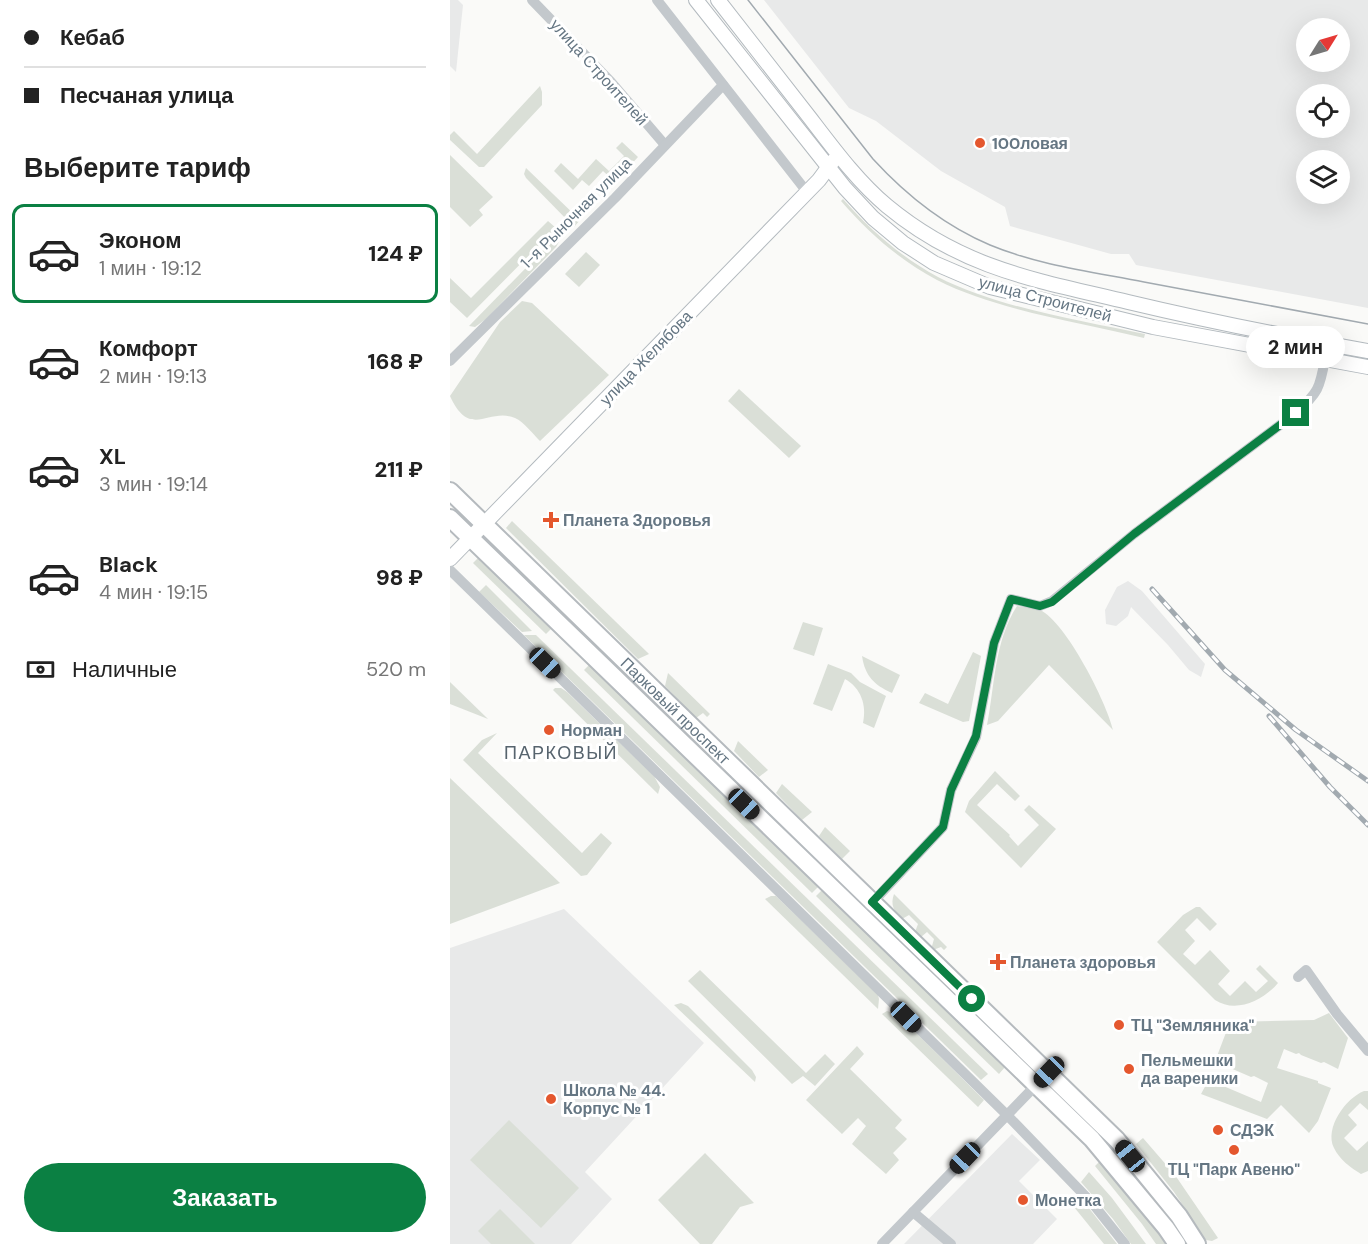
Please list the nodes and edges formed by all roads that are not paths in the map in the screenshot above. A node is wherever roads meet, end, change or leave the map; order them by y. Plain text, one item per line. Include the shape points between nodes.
1 (532, 0) edge
2 (657, 0) edge
3 (696, 0) edge
4 (717, 0) edge
5 (723, 85) junction
6 (665, 145) junction
7 (839, 153) junction
8 (829, 169) junction
9 (807, 192) junction
10 (1368, 351) edge
11 (1325, 359) junction
12 (450, 362) edge
13 (1368, 367) edge
14 (450, 491) edge
15 (450, 518) edge
16 (484, 524) junction
17 (470, 538) junction
18 (450, 559) edge
19 (450, 570) edge
20 (872, 902) junction
21 (860, 916) junction
22 (1298, 977) dead end
23 (1368, 1051) edge
24 (1049, 1072) junction
25 (1036, 1085) junction
26 (1007, 1115) junction
27 (913, 1212) junction
28 (882, 1244) edge
29 (951, 1244) edge
30 (1125, 1244) edge
31 (1177, 1244) edge
32 (1197, 1244) edge

1 - 6 street, улица Строителей
2 - 5 street
3 - 8 main road, улица Строителей
4 - 7 main road, улица Строителей
5 - 6 street, 1-я Рыночная улица
5 - 9 street
6 - 12 street, 1-я Рыночная улица
7 - 8 main road, улица Желябова
7 - 10 main road, улица Строителей via 885,204 914,227 944,246 989,266 1157,309
8 - 9 main road, улица Желябова
8 - 11 main road, улица Строителей via 873,218 903,243 934,263 990,287 1153,327
9 - 16 main road, улица Желябова
11 - 13 main road, улица Строителей
11 - 20 street via 1319,388 1300,409 1134,534 1052,602 1040,606 1011,599 994,643 976,736 951,790 943,827
14 - 16 main road, Парковый проспект
15 - 17 main road, Парковый проспект
16 - 17 main road, улица Желябова
16 - 20 main road, Парковый проспект
17 - 18 main road, улица Желябова
17 - 21 main road, Парковый проспект
19 - 26 street
20 - 21 street
20 - 24 main road, Парковый проспект
21 - 25 main road, Парковый проспект
22 - 23 street via 1306,970
24 - 25 street
24 - 32 main road, Парковый проспект via 1117,1140
25 - 26 street
25 - 31 main road, Парковый проспект via 1105,1153
26 - 27 street
26 - 30 street via 1093,1204
27 - 28 street
27 - 29 street

